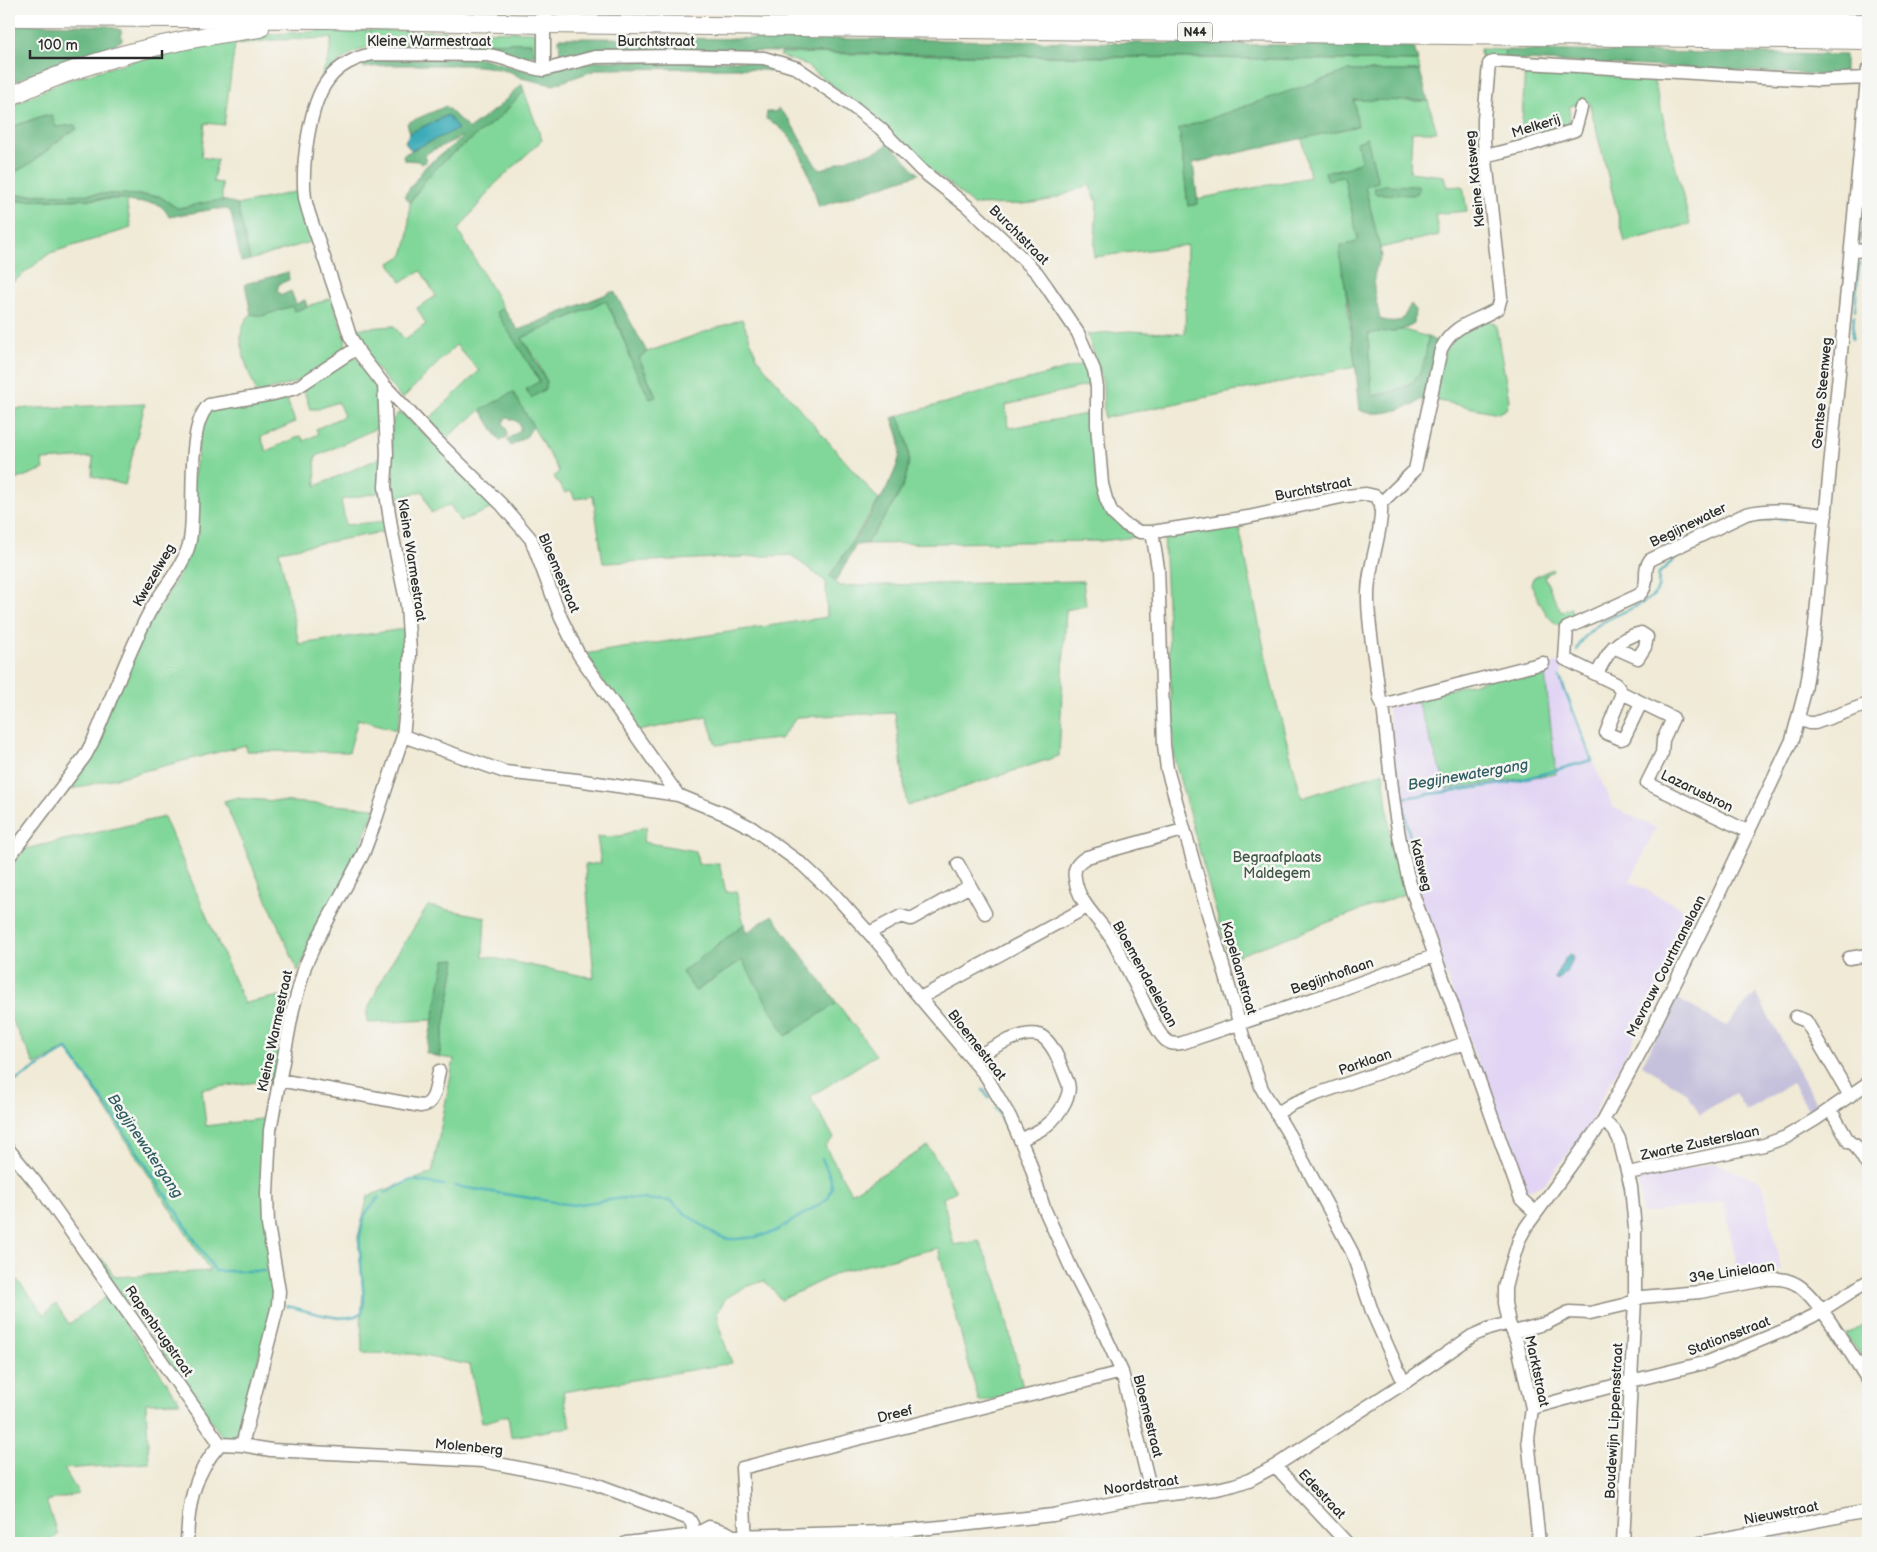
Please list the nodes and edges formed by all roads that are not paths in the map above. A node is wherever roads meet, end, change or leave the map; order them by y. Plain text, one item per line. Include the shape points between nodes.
1 (788, 9) edge
2 (544, 16) edge
3 (9, 17) edge
4 (353, 21) junction
5 (1868, 23) edge
6 (1846, 31) junction
7 (1868, 40) edge
8 (544, 70) junction
9 (1868, 74) edge
10 (9, 97) edge
11 (1581, 108) dead end
12 (1485, 156) junction
13 (1851, 250) junction
14 (1868, 251) edge
15 (357, 348) junction
16 (384, 385) junction
17 (1382, 502) junction
18 (1826, 515) junction
19 (1152, 532) junction
20 (1612, 647) dead end
21 (1565, 658) joint
22 (1543, 663) dead end
23 (1597, 674) junction
24 (1622, 694) junction
25 (1641, 703) junction
26 (1868, 704) edge
27 (1383, 705) junction
28 (1798, 719) junction
29 (403, 736) junction
30 (678, 794) junction
31 (1184, 830) junction
32 (1749, 832) junction
33 (9, 857) edge
34 (958, 864) dead end
35 (970, 886) junction
36 (1087, 907) junction
37 (985, 913) dead end
38 (869, 934) junction
39 (1868, 955) edge
40 (1434, 956) junction
41 (1849, 958) dead end
42 (920, 998) junction
43 (1796, 1017) dead end
44 (1240, 1023) junction
45 (1465, 1043) junction
46 (973, 1060) junction
47 (439, 1071) dead end
48 (279, 1080) junction
49 (1868, 1083) edge
50 (1850, 1096) junction
51 (1830, 1109) junction
52 (1276, 1114) junction
53 (1604, 1121) junction
54 (1020, 1140) junction
55 (10, 1151) edge
56 (1868, 1166) edge
57 (1628, 1173) junction
58 (1536, 1213) junction
59 (1868, 1281) edge
60 (1635, 1300) junction
61 (1822, 1310) junction
62 (1511, 1327) junction
63 (1122, 1372) junction
64 (1868, 1380) edge
65 (1630, 1382) junction
66 (1404, 1383) junction
67 (1532, 1408) junction
68 (220, 1444) junction
69 (242, 1444) junction
70 (1275, 1466) junction
71 (1152, 1496) junction
72 (1868, 1511) edge
73 (694, 1535) junction
74 (740, 1540) edge
75 (188, 1543) edge
76 (626, 1543) edge
77 (1347, 1543) edge
78 (1539, 1543) edge
79 (1623, 1543) edge
80 (1700, 1543) edge

1 - 6 highway, N44
2 - 4 highway, N44
2 - 6 highway, N44
2 - 8 street
3 - 4 highway, N44
4 - 10 highway via 268,27 142,49 85,66
5 - 6 highway, N44
6 - 7 highway, N44
8 - 15 street, Kleine Warmestraat via 502,56 373,54 349,62 328,80 313,114 304,176 306,199 350,336
8 - 19 street, Burchtstraat via 595,57 764,58 797,68 856,109 1010,246 1047,287 1078,333 1094,370 1102,484 1106,499 1112,512 1124,524 1140,532
9 - 12 street, Kleine Katsweg via 1820,80 1493,61 1487,70
9 - 13 street, Gentse Steenweg
11 - 12 street, Melkerij via 1575,130
12 - 17 street, Kleine Katsweg via 1501,297 1498,308 1461,326 1445,341 1415,470
13 - 14 street
13 - 18 street, Gentse Steenweg
15 - 16 street, Kleine Warmestraat
15 - 33 street, Kwezelweg via 296,388 208,405 204,410 194,450 190,542 141,629 94,739 71,776
16 - 29 street, Kleine Warmestraat via 386,487 407,605 409,681
16 - 30 street, Bloemestraat via 502,504 530,538 561,618 580,655
17 - 19 street, Burchtstraat via 1366,494 1346,496 1248,518
17 - 27 street, Katsweg via 1368,597
18 - 21 street, Begijnewater via 1774,510 1746,514 1650,560 1646,568 1645,590 1640,595 1567,628
18 - 28 street, Gentse Steenweg via 1814,635
19 - 31 street, Kapelaanstraat via 1158,568 1165,753
20 - 23 street
21 - 23 street, Lazarusbron
22 - 27 street
23 - 24 street, Lazarusbron via 1616,684
24 - 25 street, Lazarusbron
24 - 25 street via 1606,732 1624,738
25 - 32 street, Lazarusbron via 1673,718 1663,740 1662,753 1647,783
26 - 28 street via 1815,723
27 - 40 street, Katsweg via 1403,863
28 - 32 street, Mevrouw Courtmanslaan
29 - 30 street, Bloemestraat via 506,772
29 - 48 street, Kleine Warmestraat via 363,854 305,966
30 - 38 street, Bloemestraat via 752,828 784,851 833,893
31 - 36 street, Bloemendaelelaan via 1080,860 1074,873 1075,881
31 - 44 street, Kapelaanstraat
32 - 53 street, Mevrouw Courtmanslaan
34 - 35 street
35 - 37 street
35 - 38 street via 911,919 901,916
36 - 42 street
36 - 44 street, Bloemendaelelaan via 1112,938 1156,1027 1168,1043 1182,1043
38 - 42 street, Bloemestraat
39 - 41 street
40 - 44 street, Begijnhoflaan
40 - 45 street, Katsweg
42 - 46 street, Bloemestraat
43 - 50 street via 1806,1021
44 - 52 street, Kapelaanstraat via 1262,1089
45 - 52 street, Parklaan via 1314,1095
45 - 58 street, Katsweg via 1521,1199
46 - 54 street, Bloemestraat via 991,1084
46 - 54 street via 1022,1035 1036,1034 1048,1042 1070,1088 1054,1120
47 - 48 street via 433,1097 426,1106
48 - 69 street, Kleine Warmestraat via 270,1130 267,1194 278,1305
49 - 50 street, Zwarte Zusterslaan
50 - 51 street, Zwarte Zusterslaan
51 - 56 street via 1848,1142 1855,1145
51 - 57 street, Zwarte Zusterslaan via 1786,1137 1764,1145
52 - 66 street, Kapelaanstraat via 1352,1252 1373,1314
53 - 57 street, Boudewijn Lippensstraat via 1617,1135
53 - 58 street, Mevrouw Courtmanslaan
54 - 63 street, Bloemestraat via 1044,1208
55 - 68 street, Rapenbrugstraat via 41,1189
57 - 60 street, Boudewijn Lippensstraat via 1635,1229
58 - 62 street, Marktstraat via 1519,1240 1505,1288
59 - 61 street, Stationsstraat
60 - 61 street, 39e Linielaan via 1780,1279 1797,1284
60 - 62 street, 39e Linielaan via 1590,1312 1569,1312 1547,1323
60 - 65 street, Boudewijn Lippensstraat
61 - 64 street, 39e Linielaan
61 - 65 street, Stationsstraat via 1785,1330 1708,1362
62 - 66 street, Noordstraat via 1488,1329 1472,1336
62 - 67 street, Marktstraat
63 - 71 street, Bloemestraat
63 - 74 street, Dreef via 742,1468
65 - 67 street, Stationsstraat
65 - 79 street, Boudewijn Lippensstraat
66 - 70 street, Noordstraat
67 - 78 street, Marktstraat via 1528,1439
68 - 69 street, Molenberg
68 - 75 street via 210,1456 192,1494
69 - 73 street, Molenberg via 271,1450 483,1461 590,1482 689,1519
70 - 71 street, Noordstraat via 1249,1480 1226,1487
70 - 77 street, Edestraat
71 - 74 street, Noordstraat via 1053,1515 952,1526
72 - 80 street, Nieuwstraat
73 - 74 street, Noordstraat via 709,1527
73 - 76 street, Noordstraat

